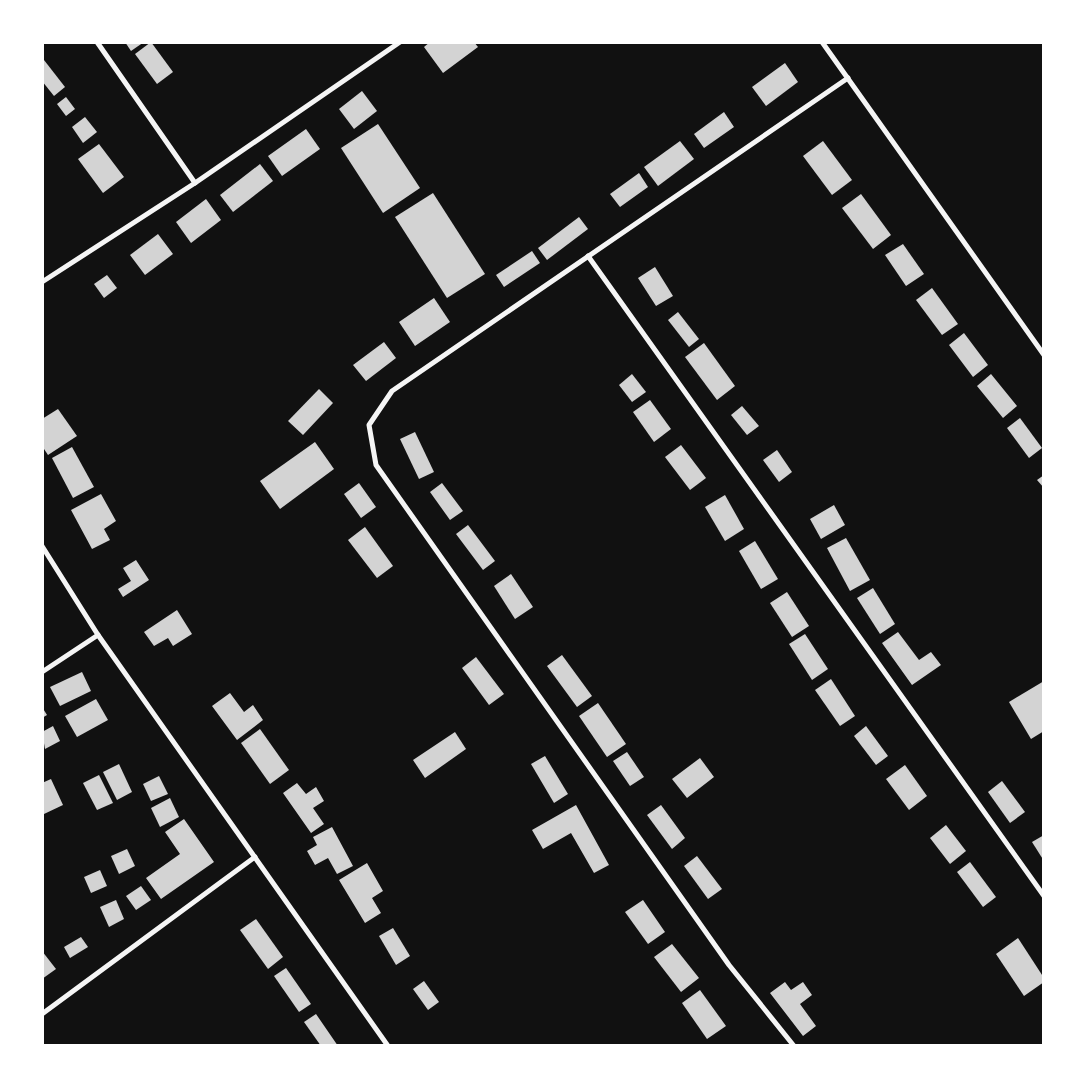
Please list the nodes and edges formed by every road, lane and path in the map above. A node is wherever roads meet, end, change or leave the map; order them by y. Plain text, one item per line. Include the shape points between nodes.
1 (97, 42) edge
2 (400, 42) edge
3 (822, 42) edge
4 (848, 78) junction
5 (195, 183) junction
6 (588, 256) junction
7 (42, 282) edge
8 (1044, 355) edge
9 (42, 546) edge
10 (98, 635) junction
11 (42, 672) edge
12 (255, 857) junction
13 (1044, 896) edge
14 (42, 1014) edge
15 (388, 1046) edge
16 (794, 1046) edge

1 - 5 street
2 - 5 street
3 - 4 street
4 - 6 street
4 - 8 street
5 - 7 street
6 - 13 street
6 - 16 street via 392,391 369,425 376,465 729,965
9 - 10 street
10 - 11 street
10 - 12 street
12 - 14 street
12 - 15 street

